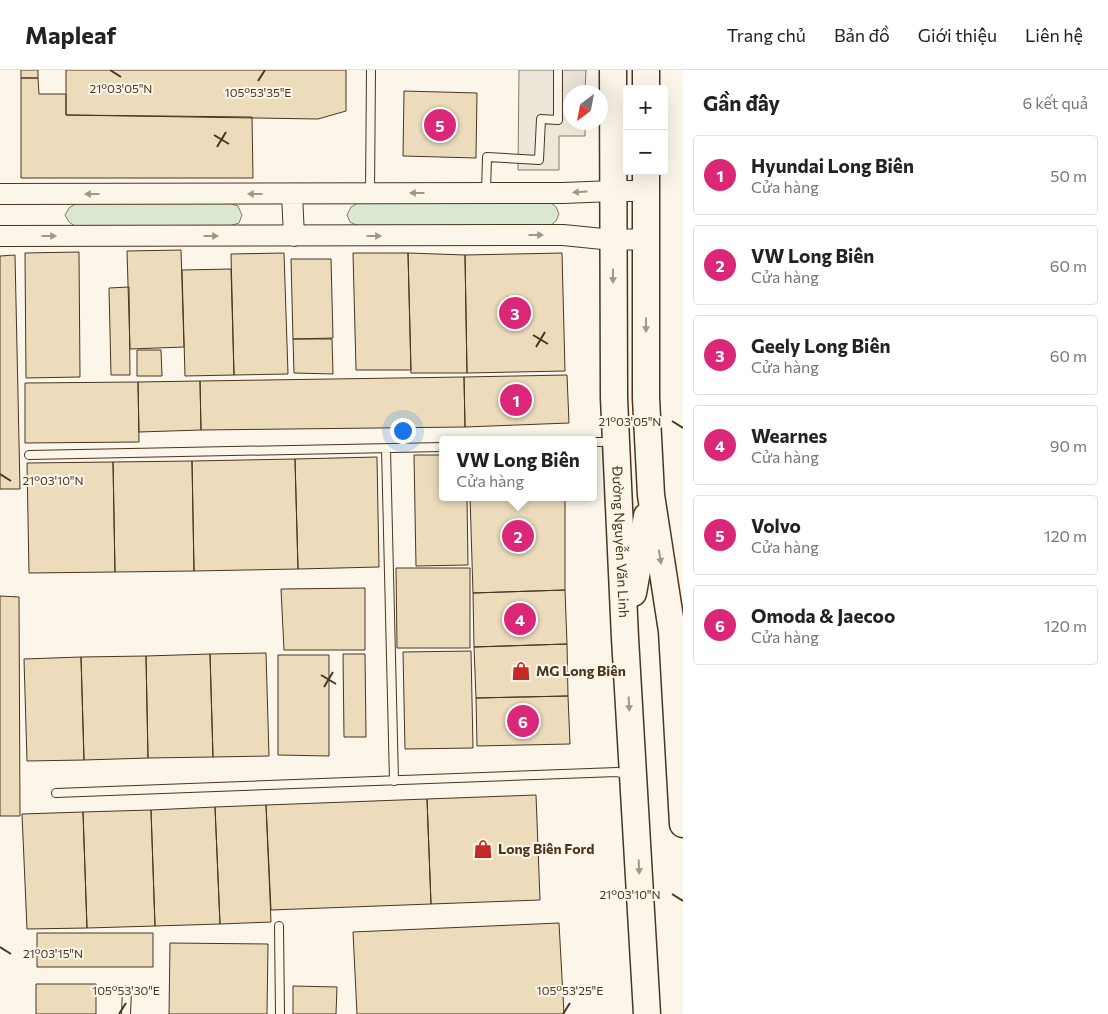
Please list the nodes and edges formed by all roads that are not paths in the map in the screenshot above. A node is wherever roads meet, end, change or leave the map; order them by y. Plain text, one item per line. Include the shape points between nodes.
1 (371, 70) edge
2 (558, 70) edge
3 (613, 70) edge
4 (646, 70) edge
5 (646, 85) edge
6 (646, 181) edge
7 (613, 191) junction
8 (486, 193) junction
9 (0, 194) edge
10 (292, 194) junction
11 (370, 194) junction
12 (0, 236) edge
13 (294, 236) junction
14 (646, 239) junction
15 (613, 240) junction
16 (604, 442) edge
17 (439, 447) edge
18 (386, 449) junction
19 (29, 455) dead end
20 (651, 495) junction
21 (625, 638) junction
22 (633, 776) junction
23 (394, 781) junction
24 (56, 793) dead end
25 (683, 824) edge
26 (279, 926) dead end
27 (127, 990) dead end
28 (126, 1014) edge
29 (280, 1014) edge
30 (647, 1014) edge

1 - 11 lane
2 - 8 lane via 558,120 541,119 539,160 486,157
3 - 7 highway, Đường Nguyễn Văn Linh
4 - 5 highway
6 - 7 street
6 - 14 highway
7 -> 8 street
7 - 15 highway, Đường Nguyễn Văn Linh
8 -> 11 street
10 -> 9 street
10 - 11 street
10 - 13 street
12 -> 13 street
13 -> 15 street via 563,235
14 - 15 street
14 -> 20 highway via 646,398
15 -> 16 highway, Đường Nguyễn Văn Linh via 614,398
16 - 21 highway, Đường Nguyễn Văn Linh
17 - 18 lane
18 - 19 lane
18 - 23 lane
20 - 21 highway
20 -> 25 highway via 672,630
21 -> 22 highway, Đường Nguyễn Văn Linh
22 - 23 lane via 617,772
22 -> 30 highway, Đường Nguyễn Văn Linh
23 - 24 lane
26 - 29 lane
27 - 28 lane

